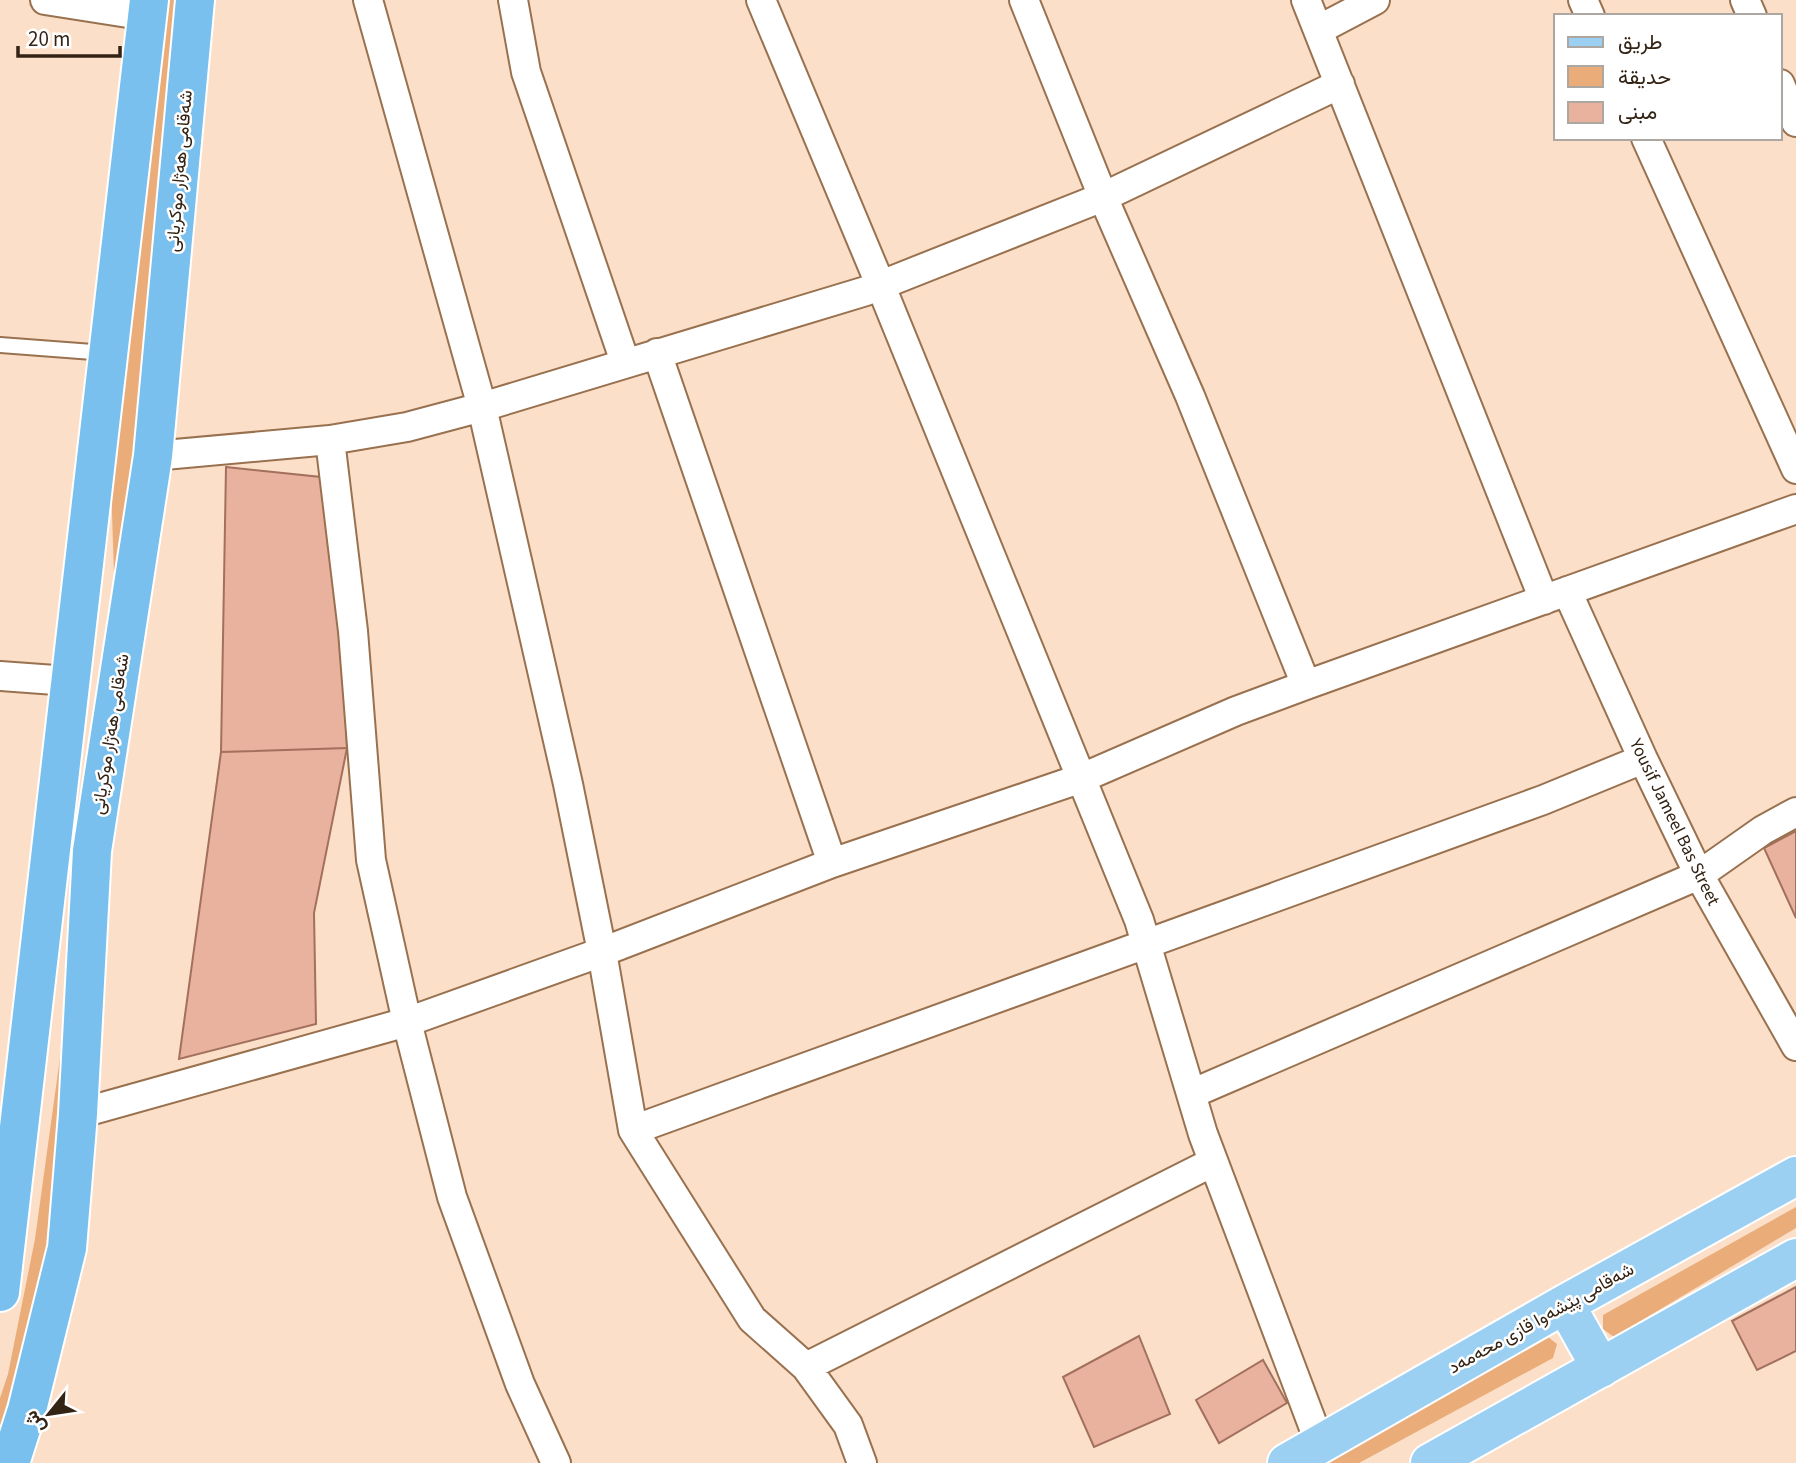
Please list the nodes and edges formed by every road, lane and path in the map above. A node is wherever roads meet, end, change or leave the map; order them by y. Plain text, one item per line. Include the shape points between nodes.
1 (45, 0) edge
2 (195, 0) edge
3 (368, 0) edge
4 (513, 0) edge
5 (761, 0) edge
6 (1024, 0) edge
7 (1306, 0) edge
8 (1375, 0) edge
9 (148, 8) edge
10 (1318, 30) junction
11 (1340, 84) junction
12 (1782, 89) edge
13 (1796, 122) edge
14 (1647, 140) edge
15 (1104, 197) junction
16 (880, 284) junction
17 (0, 345) edge
18 (657, 352) junction
19 (108, 354) junction
20 (625, 362) junction
21 (482, 407) junction
22 (330, 440) junction
23 (153, 456) junction
24 (1796, 469) edge
25 (1796, 509) edge
26 (1556, 596) junction
27 (0, 676) edge
28 (69, 681) junction
29 (1307, 685) junction
30 (1643, 759) junction
31 (1082, 778) junction
32 (1796, 812) edge
33 (92, 850) junction
34 (51, 854) junction
35 (832, 863) junction
36 (1699, 875) junction
37 (1146, 945) junction
38 (602, 952) junction
39 (407, 1022) junction
40 (1796, 1046) edge
41 (1191, 1094) junction
42 (78, 1114) junction
43 (633, 1130) junction
44 (1213, 1162) junction
45 (1796, 1176) edge
46 (1796, 1258) edge
47 (0, 1292) edge
48 (1565, 1304) junction
49 (806, 1367) junction
50 (1601, 1368) junction
51 (1320, 1444) junction
52 (10, 1463) edge
53 (556, 1463) edge
54 (862, 1463) edge
55 (1287, 1463) edge
56 (1430, 1463) edge

1 - 9 street
2 - 23 highway, شەقامی ھەژار موکریانی
3 - 21 street
4 - 20 street via 526,72
5 - 16 street
6 - 15 street
7 - 10 street, Yousif Jameel Bas Street
8 - 10 street
9 - 19 highway
10 - 11 street, Yousif Jameel Bas Street
11 - 15 street
11 - 26 street, Yousif Jameel Bas Street
12 - 13 street
14 - 24 street
15 - 16 street
15 - 29 street
16 - 18 street
16 - 31 street
17 - 19 lane
18 - 20 street
18 - 35 street
19 - 28 highway
20 - 21 street
21 - 22 street via 407,427
21 - 38 street
22 - 23 street
22 - 39 street via 353,631 371,860
23 - 33 highway, شەقامی ھەژار موکریانی
25 - 26 street
26 - 29 street
26 - 30 street, Yousif Jameel Bas Street
27 - 28 street
28 - 34 highway
29 - 31 street
30 - 36 street, Yousif Jameel Bas Street
30 - 37 street
31 - 35 street
31 - 37 street
32 - 36 street
33 - 34 highway
33 - 42 highway, شەقامی ھەژار موکریانی
34 - 47 highway
35 - 38 street
36 - 40 street, Yousif Jameel Bas Street
36 - 41 street
37 - 41 street
37 - 43 street
38 - 39 street
38 - 43 street
39 - 42 street
39 - 53 street via 452,1197 520,1384
41 - 44 street
42 - 52 highway, شەقامی ھەژار موکریانی via 67,1248
43 - 49 street via 752,1319
44 - 49 street
44 - 51 street
45 - 48 main road, شەقامی پێشەوا قازی محەمەد
46 - 50 main road
48 - 50 main road
48 - 51 main road, شەقامی پێشەوا قازی محەمەد
49 - 54 street via 848,1425
50 - 56 main road
51 - 55 main road, شەقامی پێشەوا قازی محەمەد

